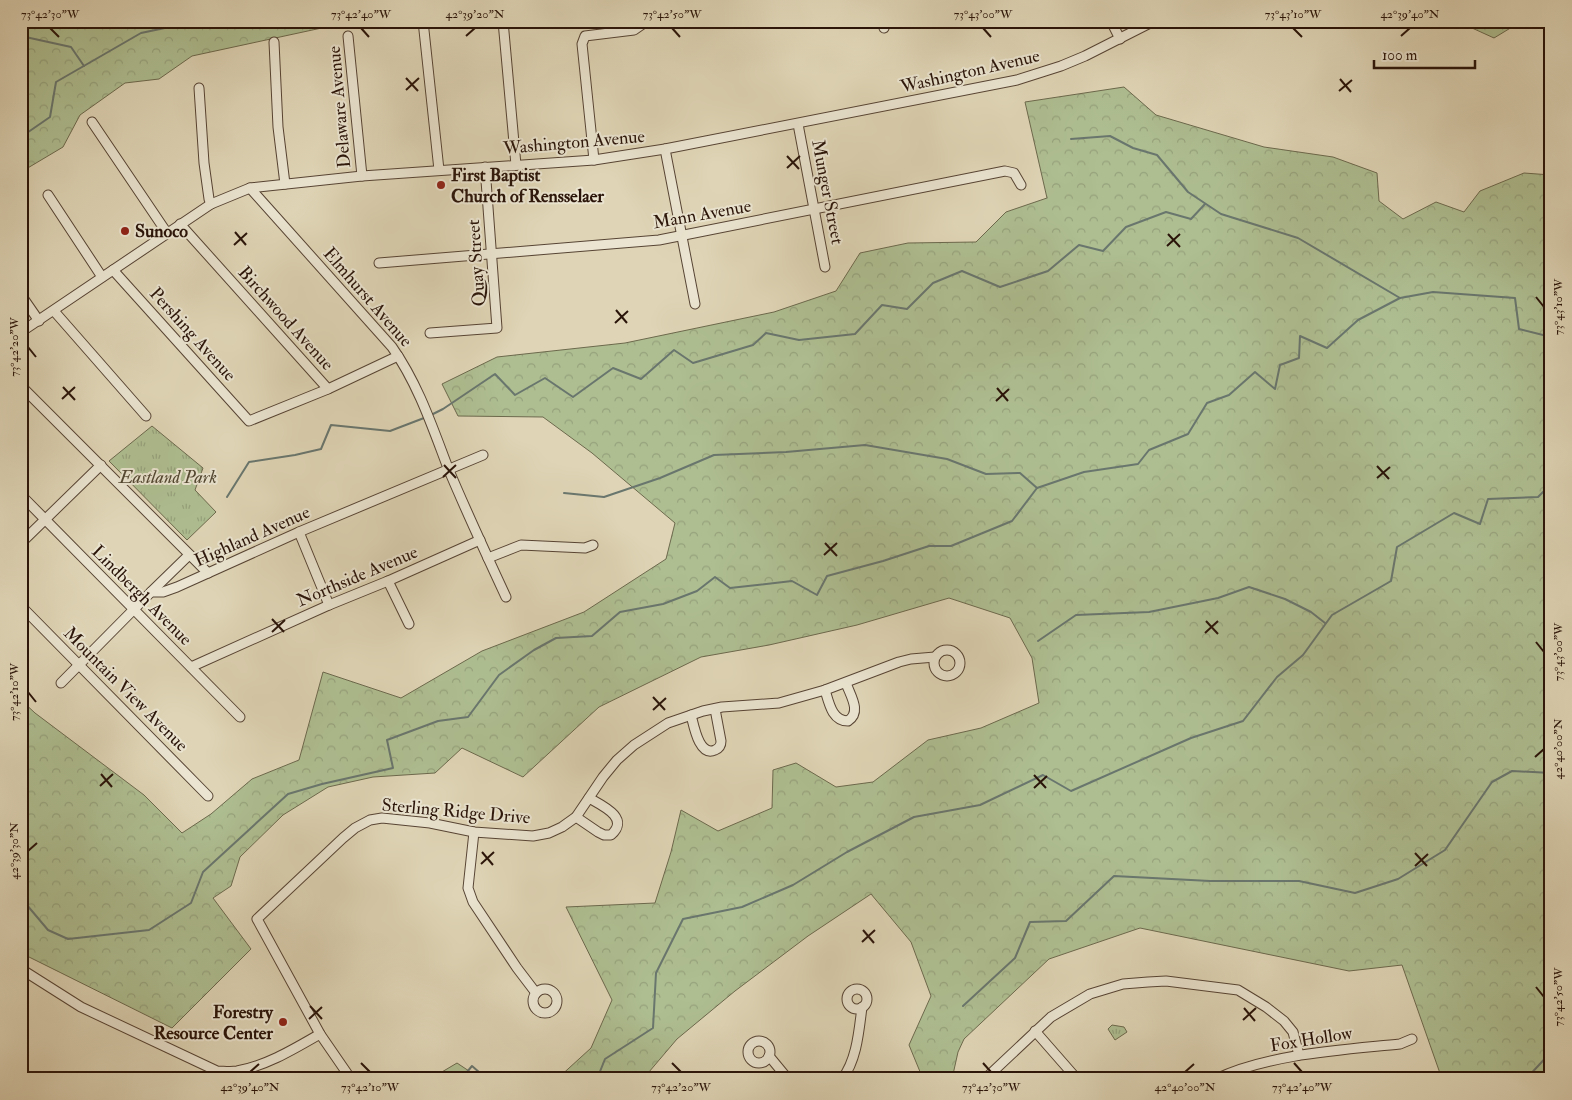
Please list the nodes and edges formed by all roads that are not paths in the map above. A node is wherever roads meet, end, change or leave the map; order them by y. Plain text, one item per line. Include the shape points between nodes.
1 (424, 21) edge
2 (503, 21) edge
3 (647, 21) edge
4 (1111, 21) edge
5 (1154, 21) edge
6 (348, 36) dead end
7 (1120, 40) junction
8 (274, 42) dead end
9 (199, 88) dead end
10 (92, 122) dead end
11 (798, 124) junction
12 (665, 149) junction
13 (594, 160) junction
14 (516, 164) junction
15 (485, 167) junction
16 (439, 170) junction
17 (362, 176) junction
18 (285, 184) junction
19 (1021, 185) dead end
20 (250, 188) junction
21 (48, 195) dead end
22 (211, 204) junction
23 (815, 210) junction
24 (180, 224) junction
25 (167, 233) junction
26 (683, 236) junction
27 (491, 254) junction
28 (379, 263) dead end
29 (826, 267) dead end
30 (114, 270) junction
31 (102, 277) junction
32 (21, 295) edge
33 (695, 304) dead end
34 (54, 310) junction
35 (38, 320) junction
36 (21, 332) edge
37 (430, 333) dead end
38 (398, 356) junction
39 (21, 386) edge
40 (328, 389) junction
41 (146, 416) dead end
42 (483, 455) dead end
43 (101, 465) junction
44 (449, 469) junction
45 (21, 495) edge
46 (46, 520) junction
47 (300, 532) junction
48 (480, 540) junction
49 (21, 543) edge
50 (593, 545) dead end
51 (189, 555) junction
52 (488, 558) junction
53 (208, 573) junction
54 (388, 581) junction
55 (151, 592) junction
56 (506, 597) dead end
57 (330, 605) junction
58 (21, 606) edge
59 (134, 610) junction
60 (409, 624) dead end
61 (935, 657) dead end
62 (79, 664) junction
63 (191, 667) junction
64 (61, 683) dead end
65 (846, 683) junction
66 (825, 690) junction
67 (714, 709) junction
68 (691, 715) junction
69 (240, 717) dead end
70 (208, 796) dead end
71 (589, 798) junction
72 (576, 817) junction
73 (474, 832) junction
74 (21, 969) edge
75 (536, 993) dead end
76 (862, 1007) dead end
77 (1035, 1031) junction
78 (320, 1034) junction
79 (1412, 1039) dead end
80 (1299, 1055) junction
81 (769, 1056) dead end
82 (351, 1079) edge
83 (788, 1079) edge
84 (842, 1079) edge
85 (985, 1079) edge
86 (1077, 1079) edge
87 (1216, 1079) edge

1 - 16 street
2 - 14 street
3 - 13 street via 634,30 585,36 582,44
4 - 7 street
5 - 7 street, Washington Avenue
6 - 17 street, Delaware Avenue
7 - 11 street, Washington Avenue via 1061,66 1017,80
8 - 18 street via 278,127
9 - 22 street via 204,163
10 - 25 street
11 - 12 street, Washington Avenue
11 - 23 street, Munger Street
12 - 13 street, Washington Avenue
12 - 26 street
13 - 14 street, Washington Avenue
14 - 15 street, Washington Avenue
15 - 16 street, Washington Avenue
15 - 27 street, Quay Street
16 - 17 street, Washington Avenue
17 - 18 street, Washington Avenue
18 - 20 street, Washington Avenue
19 - 23 street, Mann Avenue via 1014,173 1005,171
20 - 22 street, Washington Avenue
20 - 38 street, Elmhurst Avenue
21 - 31 street
22 - 24 street, Washington Avenue
23 - 26 street, Mann Avenue
23 - 29 street, Munger Street
24 - 25 street, Washington Avenue
24 - 40 street, Birchwood Avenue
25 - 30 street, Washington Avenue
26 - 27 street, Mann Avenue
26 - 33 street
27 - 28 street, Mann Avenue
27 - 37 street, Quay Street via 497,328
30 - 31 street, Washington Avenue
30 - 40 street, Pershing Avenue via 249,421
31 - 34 street, Washington Avenue
32 - 35 street
34 - 35 street, Washington Avenue
34 - 41 street
35 - 36 street, Washington Avenue
38 - 40 street
38 - 44 street, Elmhurst Avenue via 427,412
39 - 43 street
42 - 44 street, Highland Avenue
43 - 46 street
43 - 51 street
44 - 47 street, Highland Avenue
44 - 48 street, Elmhurst Avenue
45 - 46 street, Lindbergh Avenue
46 - 49 street
46 - 59 street, Lindbergh Avenue
47 - 53 street, Highland Avenue
47 - 57 street
48 - 52 street, Elmhurst Avenue
48 - 54 street, Northside Avenue
50 - 52 street via 585,548 521,544
51 - 53 street
51 - 55 street
52 - 56 street, Elmhurst Avenue
53 - 55 street, Highland Avenue via 163,592
54 - 57 street, Northside Avenue
54 - 60 street
55 - 59 street
57 - 63 street, Northside Avenue
58 - 62 street, Mountain View Avenue
59 - 62 street
59 - 63 street, Lindbergh Avenue
61 - 65 street, Sterling Ridge Drive via 899,662
62 - 64 street
62 - 70 street, Mountain View Avenue
63 - 69 street, Lindbergh Avenue
65 - 66 street, Sterling Ridge Drive
65 - 66 street via 855,708 848,721 838,718 833,712
66 - 67 street, Sterling Ridge Drive via 779,703
67 - 68 street, Sterling Ridge Drive
67 - 68 street via 721,744 714,751 702,747
68 - 71 street, Sterling Ridge Drive via 668,723 634,745 617,760
71 - 72 street, Sterling Ridge Drive
71 - 72 street via 611,811 618,824 616,830 611,835 604,835
72 - 73 street, Sterling Ridge Drive via 549,833 533,836
73 - 75 street via 468,888 473,902
73 - 78 street, Sterling Ridge Drive via 430,823 382,818 370,820 343,838 257,919
74 - 78 street via 81,1007 217,1071 235,1071 264,1063
76 - 84 street via 853,1057
77 - 80 street via 1051,1017 1090,994 1123,984 1166,981 1238,990 1284,1021 1293,1032
77 - 85 street
77 - 86 street
78 - 82 street
79 - 80 street, Fox Hollow via 1400,1044
80 - 87 street, Fox Hollow via 1258,1064
81 - 83 street

